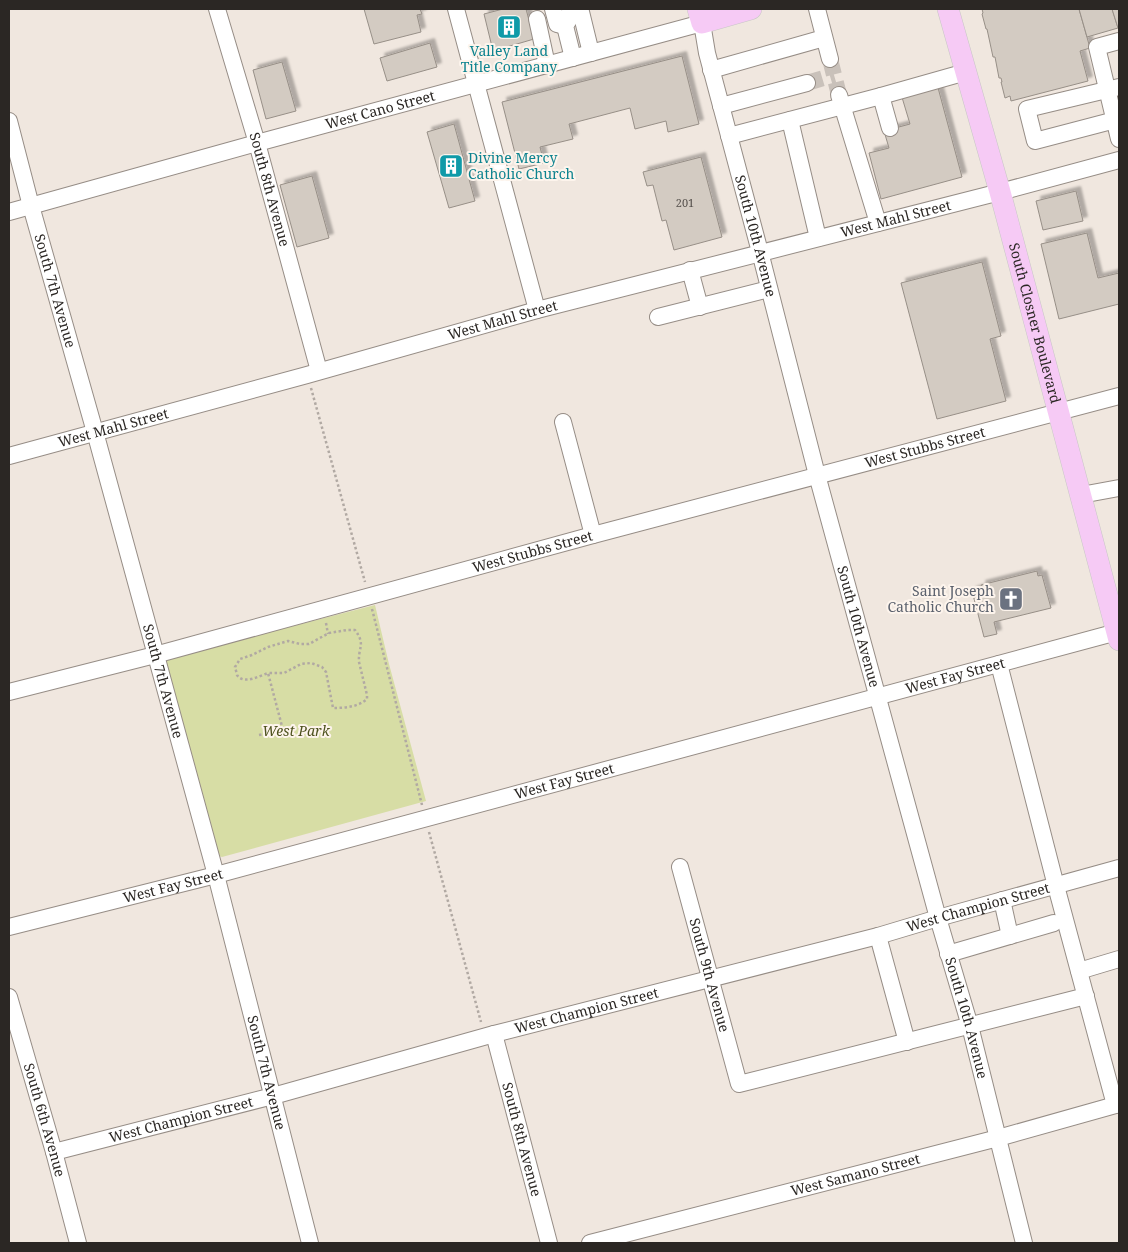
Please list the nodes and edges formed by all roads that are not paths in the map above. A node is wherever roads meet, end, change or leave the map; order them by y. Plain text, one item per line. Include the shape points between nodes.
1 (217, 9) edge
2 (456, 9) edge
3 (751, 9) edge
4 (816, 9) edge
5 (948, 9) edge
6 (560, 16) edge
7 (700, 16) edge
8 (824, 38) junction
9 (1119, 41) edge
10 (591, 53) junction
11 (573, 58) junction
12 (830, 59) tunnel mouth
13 (548, 65) junction
14 (711, 70) junction
15 (966, 72) junction
16 (807, 83) tunnel mouth
17 (476, 84) junction
18 (1113, 88) edge
19 (881, 96) junction
20 (841, 100) junction
21 (721, 106) junction
22 (9, 120) edge
23 (790, 120) junction
24 (1117, 120) edge
25 (890, 128) dead end
26 (729, 136) junction
27 (1119, 139) edge
28 (257, 143) junction
29 (1119, 160) edge
30 (1000, 192) junction
31 (31, 206) junction
32 (9, 212) edge
33 (878, 223) junction
34 (818, 238) junction
35 (760, 252) junction
36 (690, 270) junction
37 (769, 289) junction
38 (700, 307) junction
39 (537, 310) junction
40 (658, 317) dead end
41 (319, 371) junction
42 (1119, 396) edge
43 (1059, 413) junction
44 (563, 422) dead end
45 (95, 432) junction
46 (9, 456) edge
47 (817, 475) junction
48 (1119, 488) edge
49 (1081, 495) junction
50 (593, 534) junction
51 (1118, 636) edge
52 (155, 655) junction
53 (999, 664) junction
54 (9, 692) edge
55 (878, 697) junction
56 (680, 867) dead end
57 (1119, 868) edge
58 (216, 875) junction
59 (1056, 886) junction
60 (1002, 900) junction
61 (938, 918) junction
62 (1054, 923) dead end
63 (9, 927) edge
64 (878, 936) junction
65 (1010, 936) junction
66 (948, 954) junction
67 (1101, 966) edge
68 (711, 978) junction
69 (1086, 996) junction
70 (9, 997) edge
71 (970, 1026) junction
72 (494, 1034) junction
73 (908, 1042) junction
74 (274, 1096) junction
75 (1117, 1104) edge
76 (998, 1138) junction
77 (54, 1152) junction
78 (78, 1243) edge
79 (310, 1243) edge
80 (550, 1243) edge
81 (590, 1243) edge
82 (1024, 1243) edge

1 - 28 street, South 8th Avenue
2 - 17 street
3 - 7 main road, West Cano Street
4 - 8 street
5 - 15 main road, South Closner Boulevard
6 - 10 street
6 - 11 street
6 - 13 street
7 - 10 street, West Cano Street
7 - 14 street, South 10th Avenue
8 - 12 street
8 - 14 street
9 - 18 street via 1097,46
10 - 11 street, West Cano Street
11 - 13 street, West Cano Street
13 - 17 street, West Cano Street
14 - 21 street, South 10th Avenue
15 - 19 street
15 - 30 main road, South Closner Boulevard
16 - 21 street
17 - 28 street, West Cano Street
17 - 39 street
18 - 24 street
18 - 24 street via 1027,109 1035,141
19 - 20 street
19 - 25 street
20 - 23 street
20 - 33 street
21 - 26 street, South 10th Avenue
22 - 31 street, South 7th Avenue
23 - 26 street
23 - 34 street
24 - 27 street
26 - 35 street, South 10th Avenue
28 - 31 street, West Cano Street
28 - 41 street, South 8th Avenue
29 - 30 street, West Mahl Street
30 - 33 street, West Mahl Street
30 - 43 main road, South Closner Boulevard
31 - 32 street, West Cano Street
31 - 45 street, South 7th Avenue
33 - 34 street, West Mahl Street
34 - 35 street, West Mahl Street
35 - 36 street, West Mahl Street
35 - 37 street, South 10th Avenue
36 - 38 street
36 - 39 street, West Mahl Street
37 - 38 street
37 - 47 street, South 10th Avenue
38 - 40 street
39 - 41 street, West Mahl Street
41 - 45 street, West Mahl Street
42 - 43 street, West Stubbs Street
43 - 47 street, West Stubbs Street
43 - 49 main road, South Closner Boulevard
44 - 50 street
45 - 46 street, West Mahl Street
45 - 52 street, South 7th Avenue
47 - 50 street, West Stubbs Street
47 - 55 street, South 10th Avenue
48 - 49 street
49 - 51 main road, South Closner Boulevard
50 - 52 street, West Stubbs Street
51 - 53 street, West Fay Street
52 - 54 street, West Stubbs Street
52 - 58 street, South 7th Avenue
53 - 55 street, West Fay Street
53 - 59 street
55 - 58 street, West Fay Street
55 - 61 street, South 10th Avenue
56 - 68 street, South 9th Avenue
57 - 59 street, West Champion Street
58 - 63 street, West Fay Street
58 - 74 street, South 7th Avenue
59 - 60 street, West Champion Street
59 - 67 street
60 - 61 street, West Champion Street
60 - 65 street
61 - 64 street, West Champion Street
61 - 66 street, South 10th Avenue
62 - 65 street
64 - 68 street, West Champion Street
64 - 73 street
65 - 66 street
66 - 71 street, South 10th Avenue
67 - 69 street
68 - 72 street, West Champion Street
68 - 73 street, South 9th Avenue via 739,1084
69 - 71 street
69 - 75 street
70 - 77 street, South 6th Avenue
71 - 73 street
71 - 76 street, South 10th Avenue
72 - 74 street, West Champion Street
72 - 80 street, South 8th Avenue
74 - 77 street, West Champion Street
74 - 79 street, South 7th Avenue
75 - 76 street, West Samano Street
76 - 81 street, West Samano Street
76 - 82 street, South 10th Avenue
77 - 78 street, South 6th Avenue

